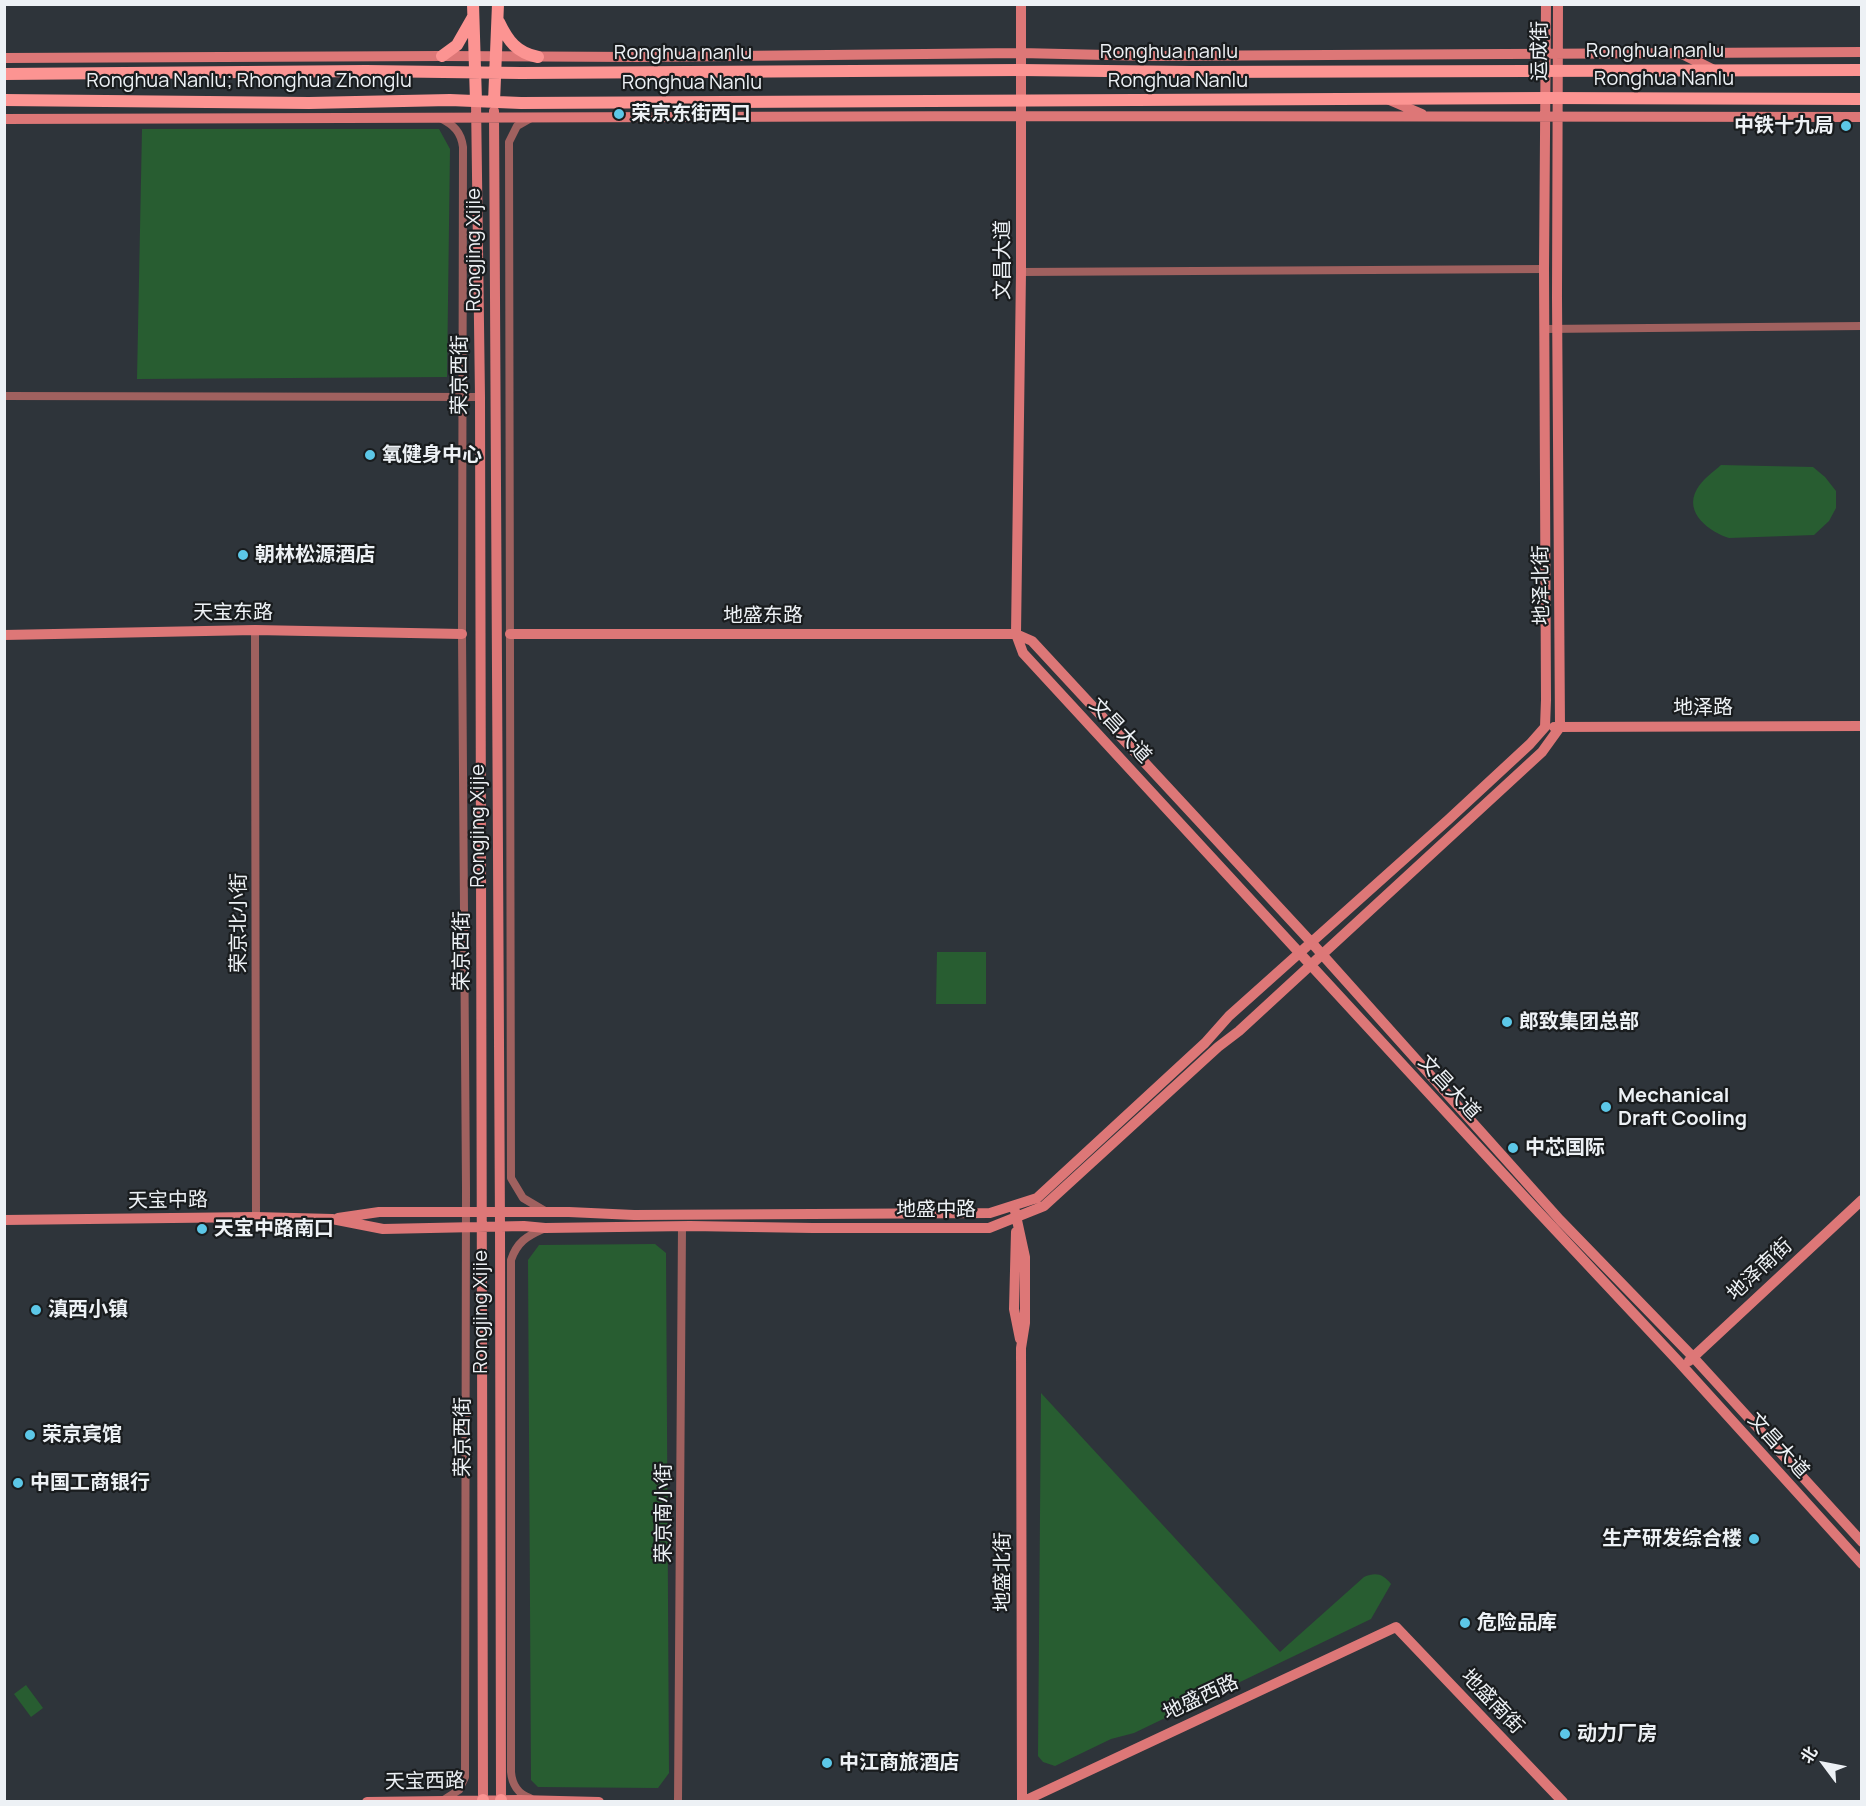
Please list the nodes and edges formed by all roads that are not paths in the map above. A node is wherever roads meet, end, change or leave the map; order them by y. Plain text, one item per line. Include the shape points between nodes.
1 (498, 4) edge
2 (1021, 4) edge
3 (1546, 4) edge
4 (1558, 4) edge
5 (473, 10) edge
6 (498, 20) junction
7 (1862, 52) edge
8 (1020, 53) junction
9 (1546, 53) junction
10 (1558, 53) junction
11 (1681, 53) junction
12 (442, 56) junction
13 (475, 56) junction
14 (496, 56) junction
15 (1151, 56) junction
16 (538, 57) junction
17 (637, 57) junction
18 (4, 58) edge
19 (58, 58) junction
20 (1020, 70) junction
21 (1714, 70) junction
22 (1862, 70) edge
23 (1552, 71) junction
24 (476, 72) junction
25 (1192, 72) junction
26 (496, 73) junction
27 (674, 73) junction
28 (4, 74) edge
29 (96, 74) junction
30 (1551, 98) junction
31 (1387, 99) junction
32 (1862, 99) edge
33 (4, 100) edge
34 (476, 101) junction
35 (494, 102) junction
36 (862, 102) junction
37 (1020, 102) junction
38 (309, 103) junction
39 (1020, 116) junction
40 (346, 117) junction
41 (439, 117) junction
42 (899, 117) junction
43 (1428, 117) junction
44 (1545, 117) junction
45 (1557, 117) junction
46 (1862, 117) edge
47 (4, 118) edge
48 (477, 118) junction
49 (493, 118) junction
50 (532, 118) junction
51 (1544, 270) junction
52 (1022, 272) junction
53 (1862, 326) edge
54 (1544, 329) junction
55 (1557, 329) junction
56 (4, 396) edge
57 (463, 397) junction
58 (480, 397) junction
59 (255, 630) junction
60 (462, 634) junction
61 (510, 634) junction
62 (1016, 634) junction
63 (4, 635) edge
64 (1862, 726) edge
65 (1545, 727) junction
66 (1560, 727) junction
67 (1311, 942) junction
68 (1300, 953) junction
69 (1321, 954) junction
70 (1310, 964) junction
71 (1862, 1200) edge
72 (1013, 1205) junction
73 (500, 1211) junction
74 (547, 1211) junction
75 (466, 1212) junction
76 (482, 1212) junction
77 (256, 1217) junction
78 (1017, 1217) junction
79 (4, 1220) edge
80 (332, 1220) junction
81 (682, 1226) junction
82 (482, 1227) junction
83 (500, 1227) junction
84 (466, 1228) junction
85 (545, 1228) junction
86 (1694, 1357) junction
87 (1683, 1367) junction
88 (1862, 1542) edge
89 (1862, 1564) edge
90 (1396, 1627) joint
91 (443, 1800) junction
92 (534, 1800) junction
93 (483, 1801) edge
94 (501, 1801) edge
95 (367, 1802) edge
96 (599, 1802) edge
97 (678, 1802) edge
98 (1022, 1802) edge
99 (1563, 1802) edge

1 - 6 main road
2 - 8 street, 文昌大道
3 - 9 street, 运成街
4 - 10 street, 运成街
5 - 12 main road via 457,45
5 - 13 main road
6 - 14 main road
6 - 16 main road via 515,48
7 - 11 street
8 - 15 street
8 - 17 street
8 - 20 street, 文昌大道
9 - 10 street
9 - 15 street
9 - 23 street, 运成街
10 - 11 street
10 - 23 street, 运成街
11 - 21 street
12 - 13 street
12 - 19 street
13 - 14 street
13 - 24 main road
14 - 16 street
14 - 26 main road
15 - 25 street
16 - 17 street
17 - 27 street
18 - 19 street
19 - 29 street
20 - 25 main road, Ronghua nanlu
20 - 27 main road, Ronghua nanlu
20 - 37 street, 文昌大道
21 - 22 main road, Ronghua nanlu
21 - 23 main road, Ronghua nanlu
23 - 25 main road, Ronghua nanlu
23 - 30 street, 运成街
24 - 26 main road, Ronghua nanlu
24 - 29 main road, Ronghua Nanlu; Rhonghua Zhonglu
24 - 34 main road
26 - 27 main road, Ronghua nanlu
26 - 35 main road
28 - 29 main road, Ronghua Nanlu; Rhonghua Zhonglu
30 - 31 main road, Ronghua Nanlu
30 - 32 main road, Ronghua Nanlu
30 - 44 street, 地泽北街
30 - 45 street, 地泽北街
31 - 37 main road, Ronghua Nanlu
31 - 43 street
33 - 38 main road, Ronghua Nanlu; Rhonghua Zhonglu
34 - 35 main road, Ronghua Nanlu; Rhonghua Zhonglu
34 - 38 main road, Ronghua Nanlu; Rhonghua Zhonglu
34 - 48 street, 荣京西街
35 - 36 main road, Ronghua Nanlu
35 - 49 street, Rongjing Xijie
36 - 37 main road, Ronghua Nanlu
36 - 42 street
37 - 39 street, 文昌大道
38 - 40 street
39 - 42 street
39 - 43 street
39 - 52 street, 文昌大道
40 - 41 street
40 - 47 street
41 - 48 street
41 - 57 street via 458,131 463,147
42 - 50 street
43 - 44 street
44 - 45 street
44 - 51 street, 地泽北街
45 - 46 street
45 - 55 street, 地泽北街
48 - 49 street
48 - 58 street, 荣京西街
49 - 50 street
49 - 73 street, Rongjing Xijie
50 - 61 street via 517,126 509,142
51 - 52 street
51 - 54 street, 地泽北街
52 - 62 street, 文昌大道
53 - 55 street
54 - 55 street
54 - 65 street, 地泽北街
55 - 66 street, 地泽北街
56 - 57 street
57 - 58 street
57 - 60 street
58 - 76 street, 荣京西街
59 - 60 street, 天宝东路
59 - 63 street, 天宝东路
59 - 77 street, 荣京北小街
60 - 75 street
61 - 62 street, 地盛东路
61 - 74 street via 512,1178 523,1198
62 - 67 street, 文昌大道 via 1032,641
62 - 68 street, 文昌大道 via 1023,653
64 - 66 street, 地泽路
65 - 66 street, 地泽路
65 - 67 street
66 - 69 street via 1542,752
67 - 68 street, 地盛中路
67 - 69 street, 文昌大道
68 - 70 street, 文昌大道
68 - 72 street, 地盛中路 via 1036,1198
69 - 70 street
69 - 86 street, 文昌大道 via 1560,1220
70 - 78 street, 地盛中路 via 1044,1206
70 - 87 street, 文昌大道
71 - 86 street, 地泽南街
72 - 74 street, 地盛中路 via 990,1213 634,1215
72 - 78 street
73 - 74 street, 地盛中路
73 - 76 street, 地盛中路
73 - 83 street, Rongjing Xijie
75 - 76 street, 天宝中路
75 - 80 street, 天宝中路 via 379,1212
75 - 84 street
76 - 82 street, 荣京西街
77 - 79 street, 天宝中路
77 - 80 street, 天宝中路
78 - 81 street, 地盛中路 via 989,1228
78 - 98 street, 地盛北街 via 1014,1309 1021,1342
80 - 84 street, 天宝中路 via 383,1229
81 - 85 street, 地盛中路
81 - 97 street, 荣京南小街
82 - 83 street, 地盛中路
82 - 84 street, 天宝中路
82 - 93 street, 荣京西街
83 - 85 street, 地盛中路
83 - 94 street, Rongjing Xijie
84 - 91 street via 465,1777 459,1790
85 - 92 street via 527,1236 511,1260 511,1772 512,1782 523,1796
86 - 87 street, 地泽南街
86 - 88 street, 文昌大道
87 - 89 street, 文昌大道
90 - 98 street, 地盛西路
90 - 99 street, 地盛南街
91 - 93 street, 天宝西路
91 - 95 street, 天宝西路
92 - 94 street
92 - 96 street
93 - 94 street, 天宝西路

